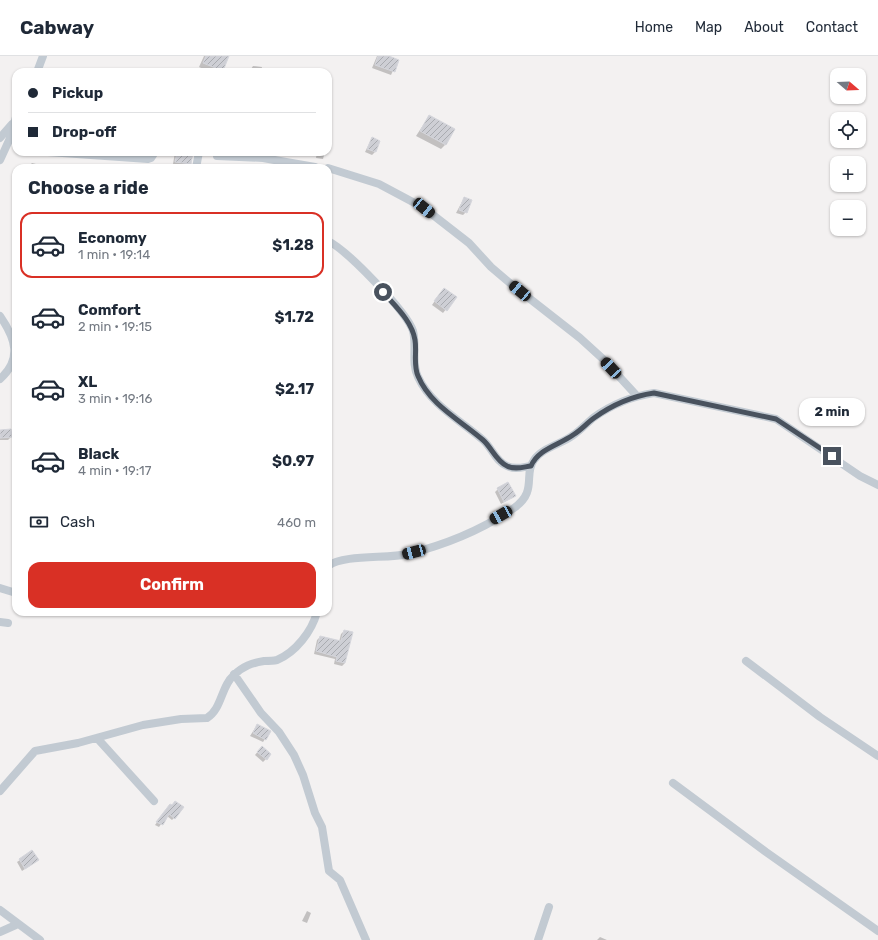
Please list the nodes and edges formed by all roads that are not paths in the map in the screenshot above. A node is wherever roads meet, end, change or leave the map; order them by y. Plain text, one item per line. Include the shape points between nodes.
1 (43, 56) edge
2 (38, 68) edge
3 (12, 127) edge
4 (8, 137) edge
5 (105, 156) edge
6 (152, 156) edge
7 (217, 156) dead end
8 (0, 160) edge
9 (297, 164) edge
10 (332, 170) edge
11 (332, 244) edge
12 (0, 316) edge
13 (12, 343) edge
14 (12, 364) edge
15 (0, 379) edge
16 (636, 396) junction
17 (531, 466) junction
18 (878, 485) edge
19 (332, 564) edge
20 (0, 588) edge
21 (12, 592) edge
22 (316, 616) edge
23 (746, 661) dead end
24 (234, 674) junction
25 (97, 738) junction
26 (878, 756) edge
27 (673, 783) dead end
28 (0, 791) edge
29 (154, 801) dead end
30 (548, 907) dead end
31 (0, 910) edge
32 (18, 924) junction
33 (878, 931) edge
34 (0, 932) edge
35 (40, 940) edge
36 (366, 940) edge
37 (538, 940) edge

1 - 2 street
3 - 4 street
4 - 8 street
5 - 6 street via 148,159
7 - 9 street via 263,158
10 - 16 street via 379,184 424,208 469,244 511,284 580,338
11 - 17 street via 352,258 403,315 412,329 415,340 415,366 418,376 442,408 483,440 505,466
12 - 13 street
14 - 15 street
16 - 17 street via 594,418 572,436 546,450 534,459
16 - 18 street via 654,393 776,419 860,476
17 - 19 street via 529,487 524,499 514,508 474,530 407,554
20 - 21 street
22 - 24 street via 310,631 291,650 276,660 246,665
23 - 26 street via 820,717
24 - 25 street via 228,680 215,710 207,718 143,725
24 - 36 street via 294,755 322,827 329,870 340,880
25 - 28 street via 35,751
25 - 29 street
27 - 33 street
30 - 37 street
31 - 32 street
32 - 34 street
32 - 35 street

